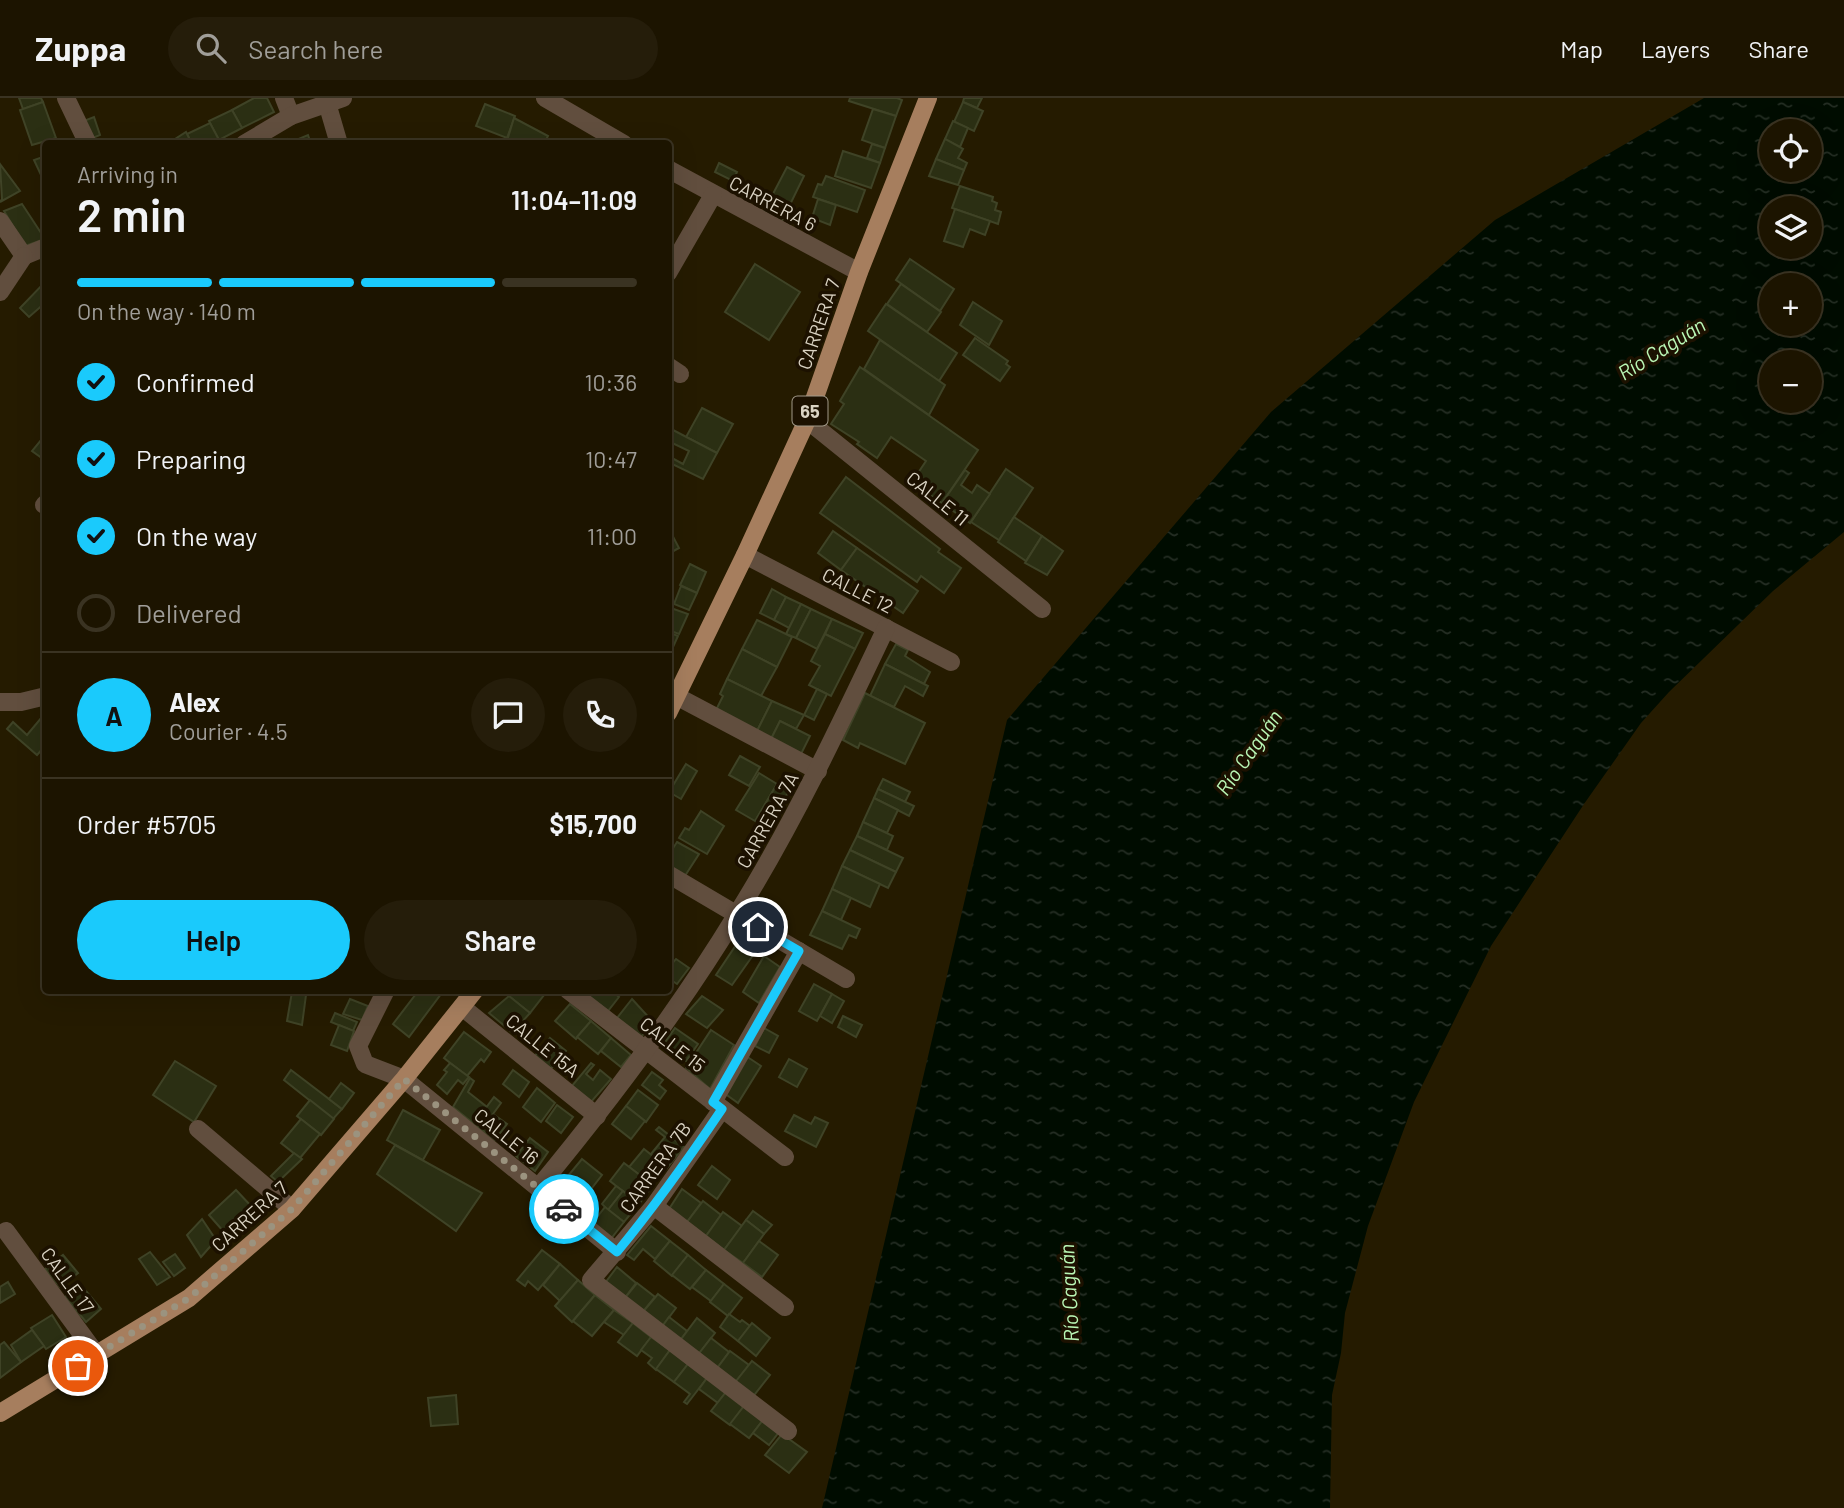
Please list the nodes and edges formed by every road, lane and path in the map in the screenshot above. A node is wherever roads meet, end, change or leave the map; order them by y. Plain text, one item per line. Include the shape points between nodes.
1 (66, 98) edge
2 (284, 98) edge
3 (545, 98) edge
4 (928, 98) edge
5 (335, 100) edge
6 (292, 116) junction
7 (86, 140) edge
8 (251, 140) edge
9 (339, 140) edge
10 (617, 140) edge
11 (672, 171) edge
12 (713, 195) junction
13 (0, 220) edge
14 (42, 249) edge
15 (24, 256) junction
16 (672, 266) edge
17 (859, 272) junction
18 (0, 292) edge
19 (807, 420) junction
20 (746, 555) junction
21 (1042, 609) dead end
22 (886, 628) junction
23 (951, 662) dead end
24 (678, 696) junction
25 (42, 697) edge
26 (0, 702) edge
27 (672, 706) edge
28 (818, 771) junction
29 (672, 876) edge
30 (737, 915) junction
31 (799, 951) junction
32 (846, 979) dead end
33 (384, 994) edge
34 (472, 994) edge
35 (573, 994) edge
36 (462, 1007) junction
37 (646, 1051) junction
38 (404, 1079) junction
39 (718, 1105) junction
40 (597, 1116) junction
41 (198, 1129) dead end
42 (785, 1157) dead end
43 (538, 1188) junction
44 (654, 1206) junction
45 (292, 1209) junction
46 (6, 1231) dead end
47 (617, 1252) junction
48 (785, 1307) dead end
49 (97, 1355) junction
50 (0, 1413) edge
51 (788, 1431) dead end

1 - 7 street
2 - 6 street
3 - 10 street
4 - 17 main road, CARRERA 7 / 65
5 - 6 street
5 - 9 street
6 - 8 street
11 - 12 street, CARRERA 6
12 - 16 street
12 - 17 street, CARRERA 6
13 - 15 street
14 - 15 street
15 - 18 street
17 - 19 main road, CARRERA 7 / 65
19 - 20 main road, CARRERA 7 / 65
19 - 21 street, CALLE 11
20 - 22 street, CALLE 12
20 - 24 main road, CARRERA 7 / 65
22 - 23 street, CALLE 12
22 - 28 street, CARRERA 7A
24 - 27 main road, CARRERA 7 / 65
24 - 28 street
25 - 26 street
28 - 30 street, CARRERA 7A
29 - 30 street
30 - 31 street
30 - 37 street, CARRERA 7A
31 - 32 street
31 - 39 street, CARRERA 7B
33 - 38 street, CALLE 16 via 358,1046 365,1064
34 - 36 main road, CARRERA 7
35 - 37 street, CALLE 15
36 - 38 main road, CARRERA 7
36 - 40 street, CALLE 15A
37 - 39 street, CALLE 15
37 - 40 street, CARRERA 7A
38 - 43 street, CALLE 16
38 - 45 main road, CARRERA 7
39 - 42 street, CALLE 15
39 - 44 street, CARRERA 7B
40 - 43 street, CARRERA 7A
41 - 45 street
43 - 47 street, CALLE 16
44 - 47 street, CARRERA 7B
44 - 48 street
45 - 49 main road, CARRERA 7 via 189,1298
46 - 49 street, CALLE 17
47 - 51 street, CARRERA 7B via 591,1280
49 - 50 main road, CARRERA 7

